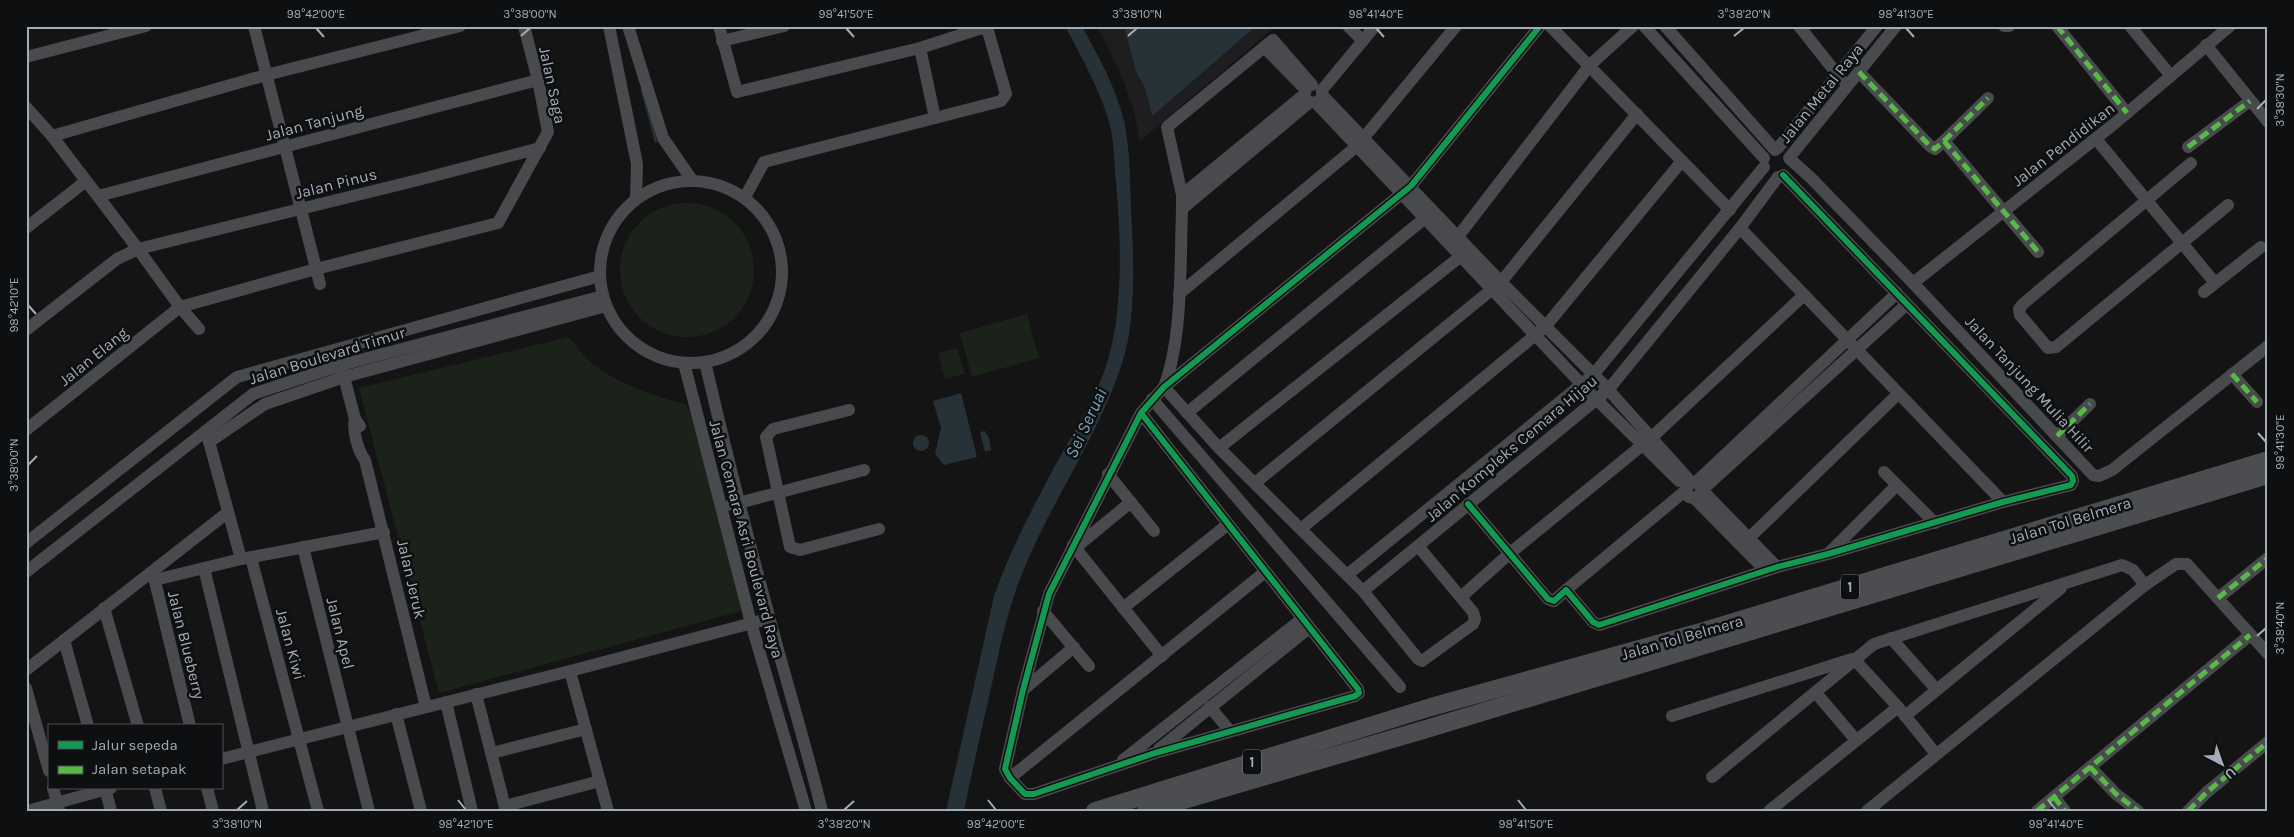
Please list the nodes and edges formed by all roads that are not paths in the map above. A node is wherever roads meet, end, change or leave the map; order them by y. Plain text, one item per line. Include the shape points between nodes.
1 (146, 26) edge
2 (254, 26) edge
3 (460, 26) edge
4 (524, 26) edge
5 (609, 26) edge
6 (628, 26) edge
7 (719, 26) edge
8 (784, 26) edge
9 (1348, 26) edge
10 (1375, 26) edge
11 (1456, 26) edge
12 (1540, 26) edge
13 (1550, 26) edge
14 (1633, 26) edge
15 (1644, 26) edge
16 (1665, 26) edge
17 (1800, 26) edge
18 (1877, 26) edge
19 (1896, 26) edge
20 (2004, 26) edge
21 (2009, 26) edge
22 (2057, 26) edge
23 (2130, 26) edge
24 (2230, 26) edge
25 (1362, 34) edge
26 (722, 42) junction
27 (2206, 45) junction
28 (920, 48) junction
29 (26, 56) edge
30 (1590, 65) junction
31 (1859, 72) junction
32 (266, 75) junction
33 (2171, 76) junction
34 (538, 80) junction
35 (1842, 81) junction
36 (1314, 93) junction
37 (1988, 98) dead end
38 (2250, 101) junction
39 (28, 112) edge
40 (2127, 113) junction
41 (1637, 114) junction
42 (935, 118) junction
43 (2268, 122) edge
44 (52, 136) junction
45 (2099, 136) junction
46 (1944, 141) junction
47 (1360, 143) junction
48 (284, 146) junction
49 (2188, 147) dead end
50 (540, 148) junction
51 (1777, 149) junction
52 (1790, 159) junction
53 (1682, 161) junction
54 (1764, 163) junction
55 (2191, 163) dead end
56 (1781, 176) junction
57 (692, 180) junction
58 (86, 181) junction
59 (1406, 190) junction
60 (1182, 195) junction
61 (98, 196) junction
62 (745, 197) junction
63 (2149, 198) junction
64 (636, 199) junction
65 (2228, 204) dead end
66 (300, 209) junction
67 (1182, 209) junction
68 (1730, 210) junction
69 (2005, 210) junction
70 (1425, 218) junction
71 (26, 228) edge
72 (1740, 228) junction
73 (1454, 241) junction
74 (2184, 241) junction
75 (2261, 247) dead end
76 (138, 248) junction
77 (2038, 252) dead end
78 (1461, 256) junction
79 (316, 268) junction
80 (600, 276) junction
81 (2218, 281) junction
82 (1913, 283) junction
83 (320, 284) dead end
84 (1497, 286) junction
85 (562, 287) junction
86 (2204, 292) dead end
87 (1897, 293) junction
88 (1179, 294) junction
89 (1804, 295) junction
90 (605, 301) junction
91 (1907, 304) junction
92 (180, 308) junction
93 (567, 311) junction
94 (199, 329) dead end
95 (26, 330) edge
96 (1541, 331) junction
97 (1853, 345) junction
98 (2268, 346) edge
99 (338, 350) junction
100 (705, 362) junction
101 (684, 363) junction
102 (342, 371) junction
103 (2232, 374) junction
104 (1600, 382) junction
105 (1164, 387) junction
106 (1590, 392) junction
107 (1898, 394) junction
108 (1152, 399) junction
109 (2257, 402) dead end
110 (2090, 404) dead end
111 (849, 410) dead end
112 (1141, 413) junction
113 (1187, 413) junction
114 (206, 429) junction
115 (26, 430) edge
116 (2057, 436) junction
117 (1647, 441) junction
118 (209, 442) junction
119 (1219, 448) junction
120 (2268, 460) edge
121 (864, 470) dead end
122 (1884, 472) dead end
123 (1108, 474) junction
124 (2268, 475) edge
125 (1255, 483) junction
126 (1896, 486) junction
127 (1692, 490) junction
128 (778, 492) junction
129 (1131, 502) junction
130 (2003, 502) junction
131 (739, 503) junction
132 (1468, 504) junction
133 (720, 508) junction
134 (227, 513) junction
135 (1935, 523) junction
136 (1227, 525) junction
137 (26, 527) edge
138 (1302, 528) junction
139 (879, 529) dead end
140 (1154, 531) dead end
141 (384, 532) junction
142 (1749, 538) junction
143 (31, 540) edge
144 (1074, 546) junction
145 (1418, 546) junction
146 (303, 547) junction
147 (1509, 554) junction
148 (1828, 554) junction
149 (246, 558) junction
150 (2268, 558) edge
151 (204, 568) junction
152 (1772, 569) junction
153 (26, 572) edge
154 (1265, 572) junction
155 (1347, 575) junction
156 (154, 576) junction
157 (2068, 582) junction
158 (2145, 585) junction
159 (1363, 591) junction
160 (1569, 593) junction
161 (1461, 597) junction
162 (2218, 598) junction
163 (104, 608) junction
164 (1123, 608) junction
165 (1043, 611) junction
166 (770, 619) junction
167 (751, 623) junction
168 (1306, 624) junction
169 (2250, 635) junction
170 (1891, 638) junction
171 (64, 640) junction
172 (1074, 647) junction
173 (2268, 654) edge
174 (1162, 656) junction
175 (1854, 659) junction
176 (1089, 666) dead end
177 (26, 670) edge
178 (570, 671) junction
179 (1400, 687) dead end
180 (26, 688) edge
181 (1936, 689) junction
182 (1023, 690) junction
183 (1816, 693) junction
184 (476, 694) junction
185 (446, 702) junction
186 (426, 707) junction
187 (1210, 707) junction
188 (1901, 711) junction
189 (396, 714) junction
190 (1672, 716) dead end
191 (798, 717) junction
192 (782, 723) junction
193 (87, 724) edge
194 (137, 724) edge
195 (190, 724) edge
196 (348, 727) junction
197 (586, 729) junction
198 (1230, 731) junction
199 (300, 740) junction
200 (1856, 740) junction
201 (2268, 742) edge
202 (248, 752) junction
203 (492, 753) junction
204 (1155, 753) junction
205 (1936, 754) junction
206 (222, 759) edge
207 (48, 767) edge
208 (1115, 767) junction
209 (2090, 767) junction
210 (1712, 776) dead end
211 (1010, 778) junction
212 (600, 780) junction
213 (54, 790) edge
214 (104, 790) edge
215 (107, 790) edge
216 (156, 790) edge
217 (207, 790) edge
218 (2054, 797) junction
219 (58, 807) edge
220 (506, 809) edge
221 (27, 811) edge
222 (111, 811) edge
223 (161, 811) edge
224 (213, 811) edge
225 (263, 811) edge
226 (318, 811) edge
227 (369, 811) edge
228 (420, 811) edge
229 (472, 811) edge
230 (608, 811) edge
231 (806, 811) edge
232 (822, 811) edge
233 (1095, 811) edge
234 (1146, 811) edge
235 (1769, 811) edge
236 (1867, 811) edge
237 (2037, 811) edge
238 (2065, 811) edge
239 (2138, 811) edge
240 (2188, 811) edge

1 - 29 street
2 - 32 street
3 - 32 street
4 - 34 street, Jalan Saga
5 - 64 street via 637,164
6 - 57 street via 663,138
7 - 26 street
8 - 26 street
9 - 25 street
10 - 25 street
11 - 47 street
12 - 59 street
13 - 30 street
14 - 30 street
15 - 54 street
16 - 51 street
17 - 35 street
18 - 35 street
19 - 31 street, Jalan Metal Raya
20 - 21 street
22 - 40 street
23 - 33 street
24 - 27 street, Jalan Pendidikan
25 - 36 street
26 - 28 street via 738,92
27 - 33 street, Jalan Pendidikan
27 - 38 street
28 - 42 street
28 - 42 street via 987,29 1006,94 1001,101
30 - 41 street
30 - 73 street
31 - 35 street, Jalan Metal Raya
31 - 46 street via 1930,146 1935,149
32 - 44 street
32 - 48 street
33 - 40 street, Jalan Pendidikan
34 - 48 street, Jalan Tanjung
34 - 50 street, Jalan Saga via 548,125 547,136
35 - 51 street
35 - 52 street, Jalan Metal Raya
36 - 47 street
36 - 60 street
36 - 60 street via 1274,41 1264,47 1167,127
36 - 67 street
37 - 46 street
38 - 43 street
38 - 49 street
39 - 44 street
40 - 45 street, Jalan Pendidikan
41 - 53 street
41 - 84 street
42 - 62 street via 764,162
44 - 58 street
45 - 63 street
45 - 69 street, Jalan Pendidikan
46 - 69 street
47 - 59 street
47 - 88 street
48 - 61 street, Jalan Tanjung
48 - 66 street
50 - 66 street, Jalan Pinus
50 - 79 street, Jalan Saga via 500,221 493,225
51 - 52 street
51 - 54 street via 1767,154
52 - 56 street via 1789,169
52 - 82 street, Jalan Tanjung Mulia Hilir
53 - 68 street
53 - 96 street
54 - 56 street via 1770,175
54 - 68 street, Jalan Kompleks Cemara Hijau
55 - 63 street
56 - 72 street, Jalan Kompleks Cemara Hijau
56 - 87 street
57 - 62 street via 720,184
57 - 64 street via 672,182
58 - 61 street
58 - 71 street
59 - 70 street
59 - 73 street
59 - 105 street
60 - 67 street
61 - 76 street
62 - 100 street via 761,212 775,234 782,260 781,286 773,311 757,334 733,352
63 - 74 street
63 - 74 street via 2022,304 2020,315 2048,348 2056,347
64 - 80 street via 608,234
65 - 74 street
66 - 76 street, Jalan Pinus
66 - 79 street
67 - 88 street
68 - 104 street, Jalan Kompleks Cemara Hijau
69 - 77 street
69 - 82 street, Jalan Pendidikan
70 - 73 street
70 - 113 street
72 - 89 street
72 - 104 street, Jalan Kompleks Cemara Hijau
73 - 78 street
73 - 84 street
74 - 81 street
75 - 81 street
76 - 92 street
76 - 95 street, Jalan Pinus via 117,259
78 - 84 street
78 - 119 street
79 - 83 street
79 - 92 street
80 - 85 street, Jalan Boulevard Timur
80 - 90 street
81 - 86 street
82 - 116 street, Jalan Tanjung Mulia Hilir
84 - 96 street
84 - 125 street
85 - 93 street
85 - 99 street, Jalan Boulevard Timur
87 - 91 street
87 - 97 street
88 - 105 street via 1172,366
89 - 97 street
89 - 117 street
90 - 93 street, Jalan Boulevard Timur
90 - 101 street via 616,324 637,345 654,355
91 - 97 street
91 - 130 street via 2074,481 2070,486
92 - 94 street
92 - 115 street, Jalan Elang
93 - 102 street, Jalan Boulevard Timur
96 - 104 street
96 - 106 street
96 - 138 street
97 - 107 street
97 - 127 street
98 - 103 street, Jalan Tanjung Mulia Hilir
99 - 102 street, Jalan Jeruk
99 - 143 street, Jalan Boulevard Timur via 237,378
100 - 101 street
100 - 131 street, Jalan Cemara Asri Boulevard Raya
101 - 133 street, Jalan Cemara Asri Boulevard Raya
102 - 114 street, Jalan Boulevard Timur via 252,394
102 - 118 street, Jalan Boulevard Timur via 265,404
102 - 141 street, Jalan Jeruk via 367,453 365,460
103 - 109 street
103 - 116 street, Jalan Tanjung Mulia Hilir via 2112,470 2099,476 2093,475
104 - 106 street, Jalan Kompleks Cemara Hijau
104 - 106 street, Jalan Kompleks Cemara Hijau
104 - 117 street
105 - 108 street
105 - 113 street
106 - 117 street
106 - 132 street, Jalan Kompleks Cemara Hijau
106 - 155 street, Jalan Kompleks Cemara Hijau
107 - 130 street
107 - 142 street
108 - 112 street
108 - 179 street
110 - 116 street
111 - 128 street via 768,432 766,437
112 - 123 street
112 - 136 street
113 - 119 street
114 - 118 street, Jalan Kiwi
114 - 153 street, Jalan Boulevard Timur
117 - 127 street
117 - 147 street
118 - 134 street, Jalan Kiwi
119 - 125 street
120 - 233 highway, Jalan Tol Belmera / 1 via 1697,633 1431,707
121 - 128 street
122 - 126 street
123 - 129 street
123 - 144 street
124 - 234 highway, 1
125 - 138 street
126 - 135 street
126 - 148 street
127 - 142 street
127 - 152 street
127 - 160 street
128 - 131 street
128 - 139 street via 790,547 795,550
129 - 140 street
129 - 144 street
130 - 135 street
131 - 133 street
131 - 166 street, Jalan Cemara Asri Boulevard Raya
132 - 145 street, Jalan Kompleks Cemara Hijau
132 - 147 street
133 - 167 street, Jalan Cemara Asri Boulevard Raya
134 - 149 street, Jalan Kiwi
134 - 156 street
135 - 148 street
136 - 154 street
136 - 164 street
137 - 143 street
138 - 155 street
141 - 146 street
141 - 186 street, Jalan Jeruk
142 - 152 street
144 - 164 street
144 - 165 street
145 - 159 street, Jalan Kompleks Cemara Hijau
145 - 161 street
146 - 149 street
146 - 196 street, Jalan Apel
147 - 160 street via 1548,599 1554,600
147 - 161 street
148 - 152 street
149 - 151 street
149 - 199 street, Jalan Kiwi
150 - 162 street
151 - 156 street
151 - 202 street
152 - 160 street via 1599,625
154 - 168 street
154 - 174 street
155 - 159 street
156 - 163 street
156 - 195 street, Jalan Blueberry
157 - 158 street via 2122,565 2133,570
157 - 170 street
157 - 181 street
158 - 162 street via 2182,562
158 - 205 street
159 - 161 street via 1422,661 1474,621 1473,612
162 - 169 street
163 - 171 street
163 - 194 street
164 - 174 street
165 - 172 street
165 - 182 street
166 - 167 street
166 - 191 street, Jalan Cemara Asri Boulevard Raya
167 - 178 street
167 - 192 street, Jalan Cemara Asri Boulevard Raya
168 - 187 street
168 - 198 street via 1358,689 1358,695
168 - 208 street
169 - 173 street
169 - 209 street
170 - 175 street via 1874,644
170 - 181 street
171 - 177 street
171 - 193 street
172 - 176 street
172 - 182 street
174 - 211 street
175 - 183 street
175 - 188 street
175 - 190 street
178 - 184 street
178 - 197 street
180 - 207 street
181 - 188 street
182 - 211 street via 1005,769
183 - 200 street
183 - 210 street
184 - 185 street
184 - 203 street
185 - 186 street
185 - 229 street
186 - 189 street
187 - 198 street
187 - 204 street
188 - 200 street
188 - 205 street
189 - 196 street
189 - 228 street
191 - 192 street
191 - 232 street, Jalan Cemara Asri Boulevard Raya
192 - 231 street, Jalan Cemara Asri Boulevard Raya
196 - 199 street
196 - 227 street, Jalan Apel
197 - 203 street
197 - 212 street
198 - 204 street
199 - 202 street
199 - 226 street, Jalan Kiwi
200 - 235 street
201 - 240 street
202 - 206 street
202 - 225 street
203 - 220 street
204 - 208 street
205 - 236 street
208 - 211 street via 1028,795
209 - 218 street
209 - 239 street
212 - 220 street
212 - 230 street
213 - 219 street
214 - 219 street
215 - 222 street
216 - 223 street
217 - 224 street
218 - 237 street
218 - 238 street
219 - 221 street

